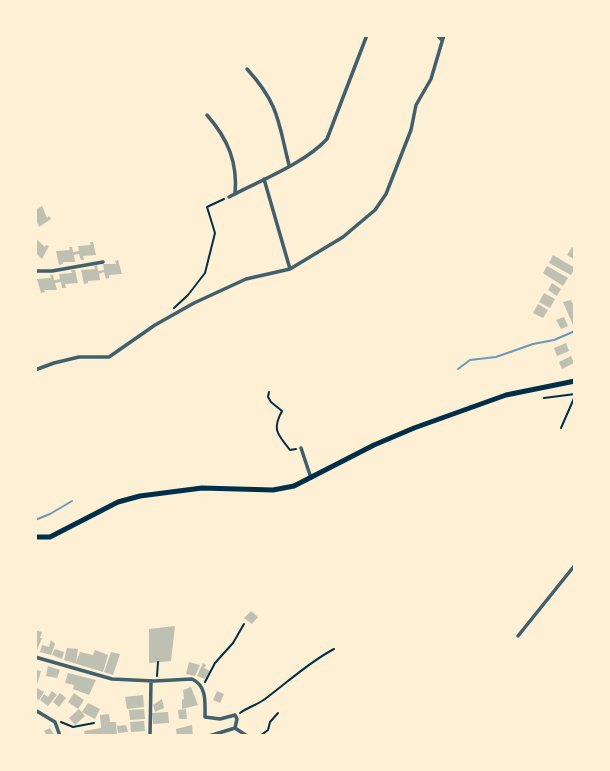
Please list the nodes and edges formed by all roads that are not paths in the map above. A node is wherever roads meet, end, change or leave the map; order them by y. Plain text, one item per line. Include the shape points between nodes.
1 (367, 35) edge
2 (437, 35) edge
3 (443, 37) edge
4 (247, 69) dead end
5 (207, 115) dead end
6 (289, 165) junction
7 (264, 179) junction
8 (234, 194) junction
9 (229, 197) road end
10 (103, 262) dead end
11 (290, 269) junction
12 (35, 271) edge
13 (35, 370) edge
14 (575, 381) edge
15 (301, 448) road end
16 (311, 478) junction
17 (35, 537) edge
18 (575, 565) edge
19 (518, 636) dead end
20 (35, 657) edge
21 (151, 681) junction
22 (35, 710) edge
23 (235, 728) junction
24 (60, 736) edge
25 (150, 736) edge
26 (210, 736) edge
27 (247, 736) edge

1 - 6 street via 327,139
2 - 3 street
3 - 11 street via 382,203 343,237
4 - 6 street via 276,108
5 - 8 street via 235,162
6 - 7 street
7 - 8 street
7 - 11 street
8 - 9 street
10 - 12 street
11 - 13 street via 230,286 155,325 109,357 66,359
14 - 16 main road via 506,395 427,423
15 - 16 street
16 - 17 main road via 273,490 202,488 140,496 118,502 50,537
18 - 19 street
20 - 21 street via 103,677
21 - 23 street via 192,679 201,685 205,717 237,716
21 - 25 street
22 - 24 street via 53,720
23 - 26 street
23 - 27 street

